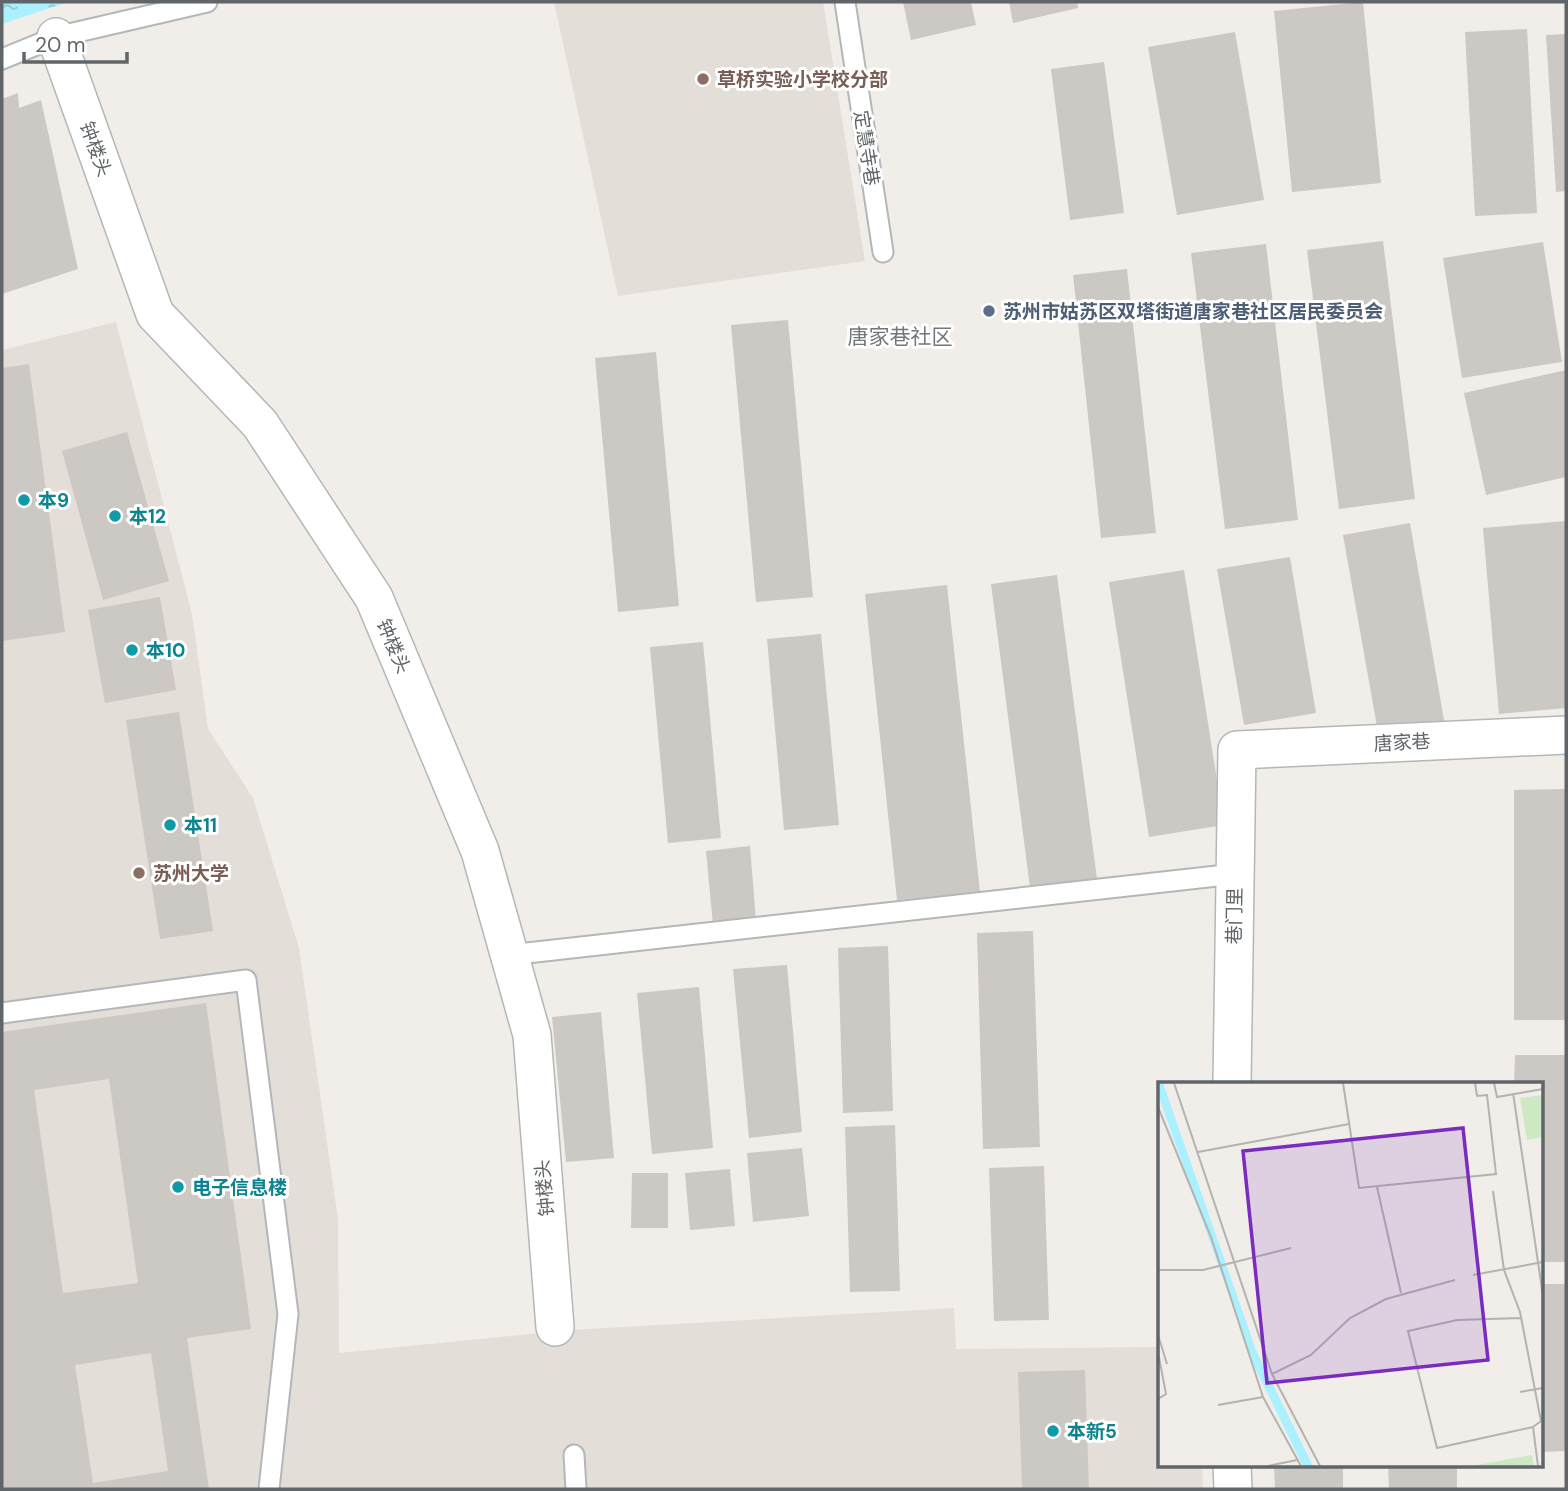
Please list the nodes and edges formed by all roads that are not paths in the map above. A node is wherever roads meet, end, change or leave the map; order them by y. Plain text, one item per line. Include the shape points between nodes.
1 (207, 2) edge
2 (845, 2) edge
3 (56, 37) junction
4 (2, 59) edge
5 (883, 252) dead end
6 (1566, 735) edge
7 (1237, 750) joint
8 (1235, 874) junction
9 (509, 955) junction
10 (2, 1013) edge
11 (1232, 1082) edge
12 (555, 1327) dead end
13 (574, 1455) dead end
14 (1232, 1466) edge
15 (269, 1489) edge
16 (576, 1489) edge
17 (1233, 1489) edge

1 - 3 lane
2 - 5 lane, 定慧寺巷
3 - 4 lane
3 - 9 street, 钟楼头 via 155,314 260,424 374,598 480,851
6 - 7 street, 唐家巷
7 - 8 street, 巷门里
8 - 9 lane
8 - 11 street, 巷门里
9 - 12 street, 钟楼头 via 532,1035
10 - 15 lane via 246,980 288,1314
13 - 16 lane
14 - 17 street

